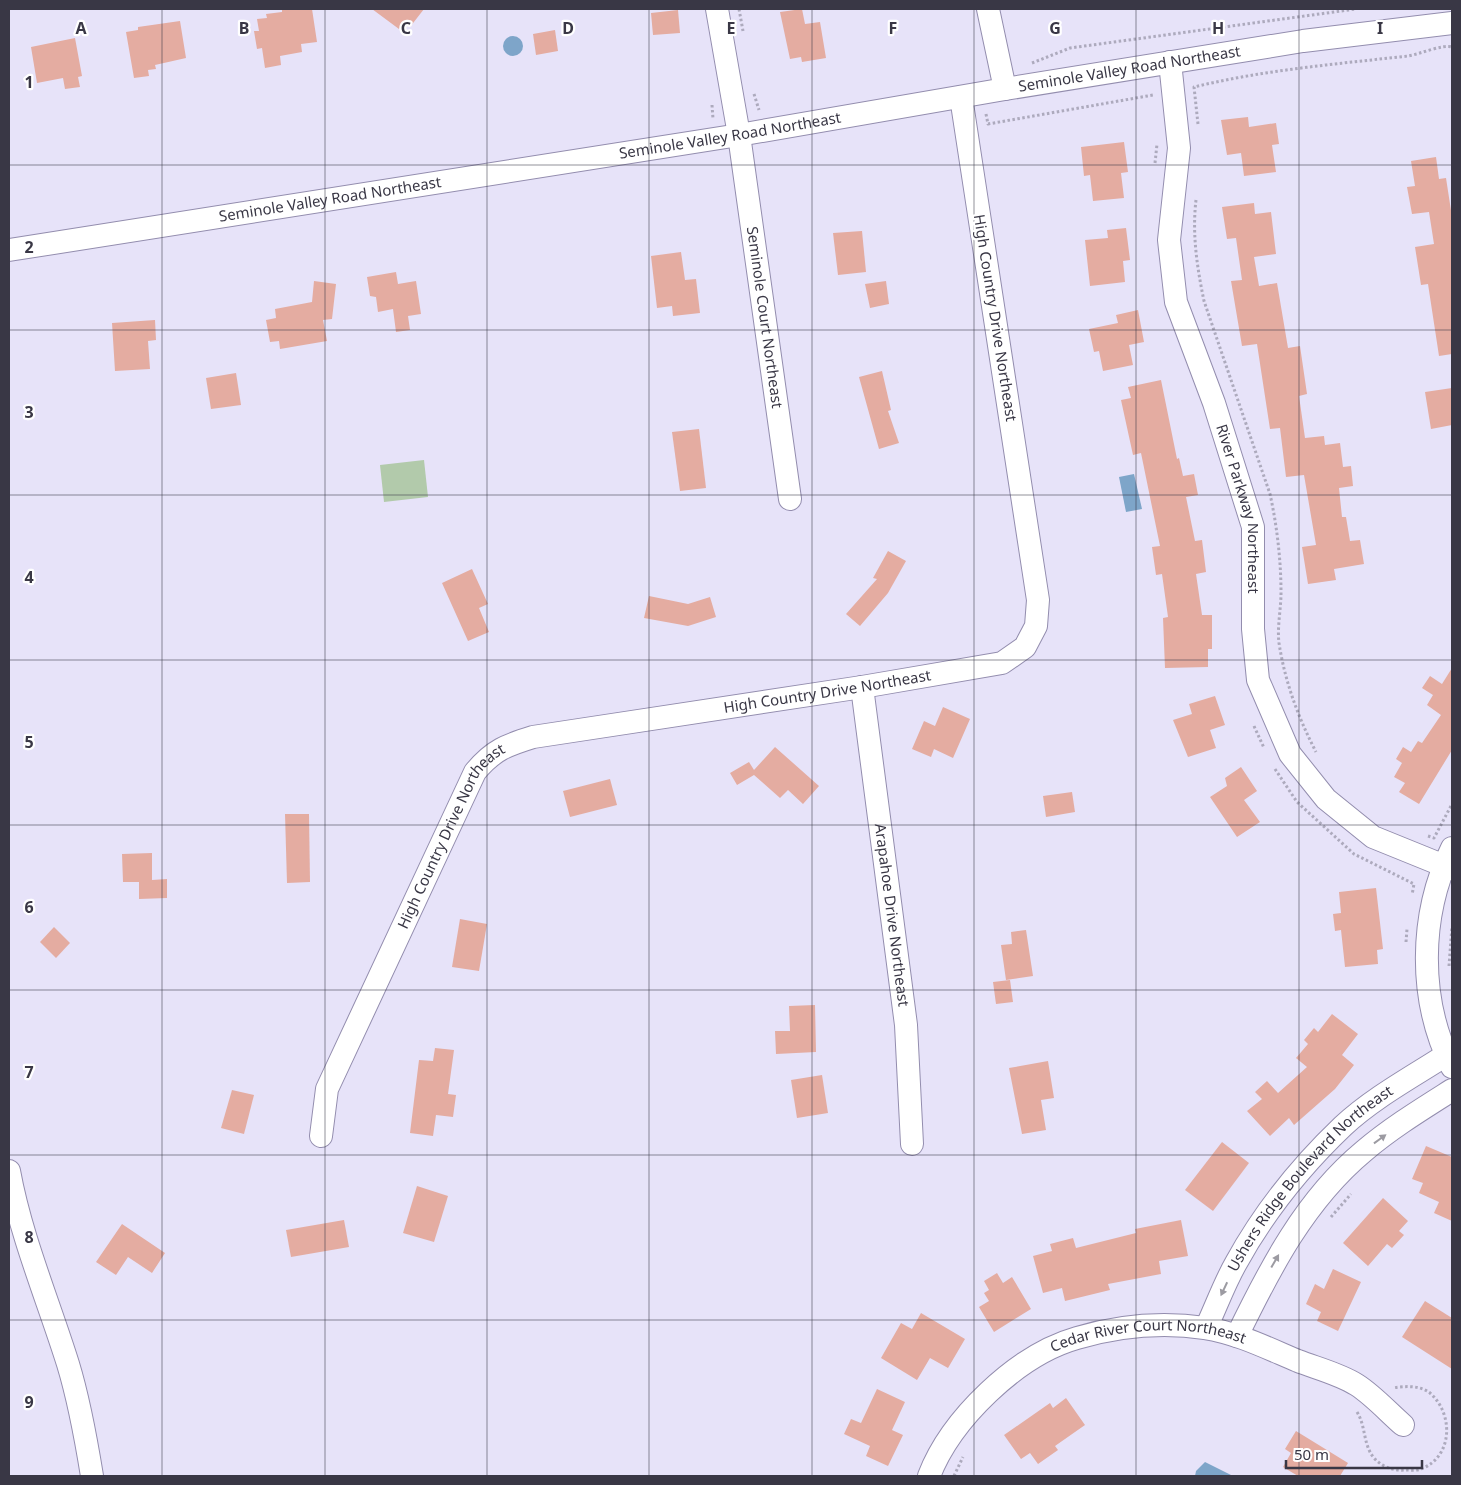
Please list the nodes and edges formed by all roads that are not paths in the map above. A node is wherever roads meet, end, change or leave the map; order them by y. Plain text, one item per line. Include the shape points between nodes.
1 (717, 9) edge
2 (988, 9) edge
3 (1452, 23) edge
4 (1170, 62) junction
5 (1003, 79) junction
6 (961, 97) junction
7 (739, 136) junction
8 (9, 250) edge
9 (790, 499) dead end
10 (862, 687) junction
11 (1449, 861) edge
12 (1449, 1061) edge
13 (1452, 1090) edge
14 (321, 1136) dead end
15 (912, 1144) dead end
16 (9, 1171) edge
17 (1206, 1328) junction
18 (1237, 1336) junction
19 (1403, 1425) dead end
20 (92, 1476) edge
21 (929, 1476) edge

1 - 7 street, Seminole Court Northeast
2 - 5 street
3 - 4 street, Seminole Valley Road Northeast via 1303,41
4 - 5 street, Seminole Valley Road Northeast
4 - 11 street, River Parkway Northeast via 1179,148 1169,240 1176,302 1214,403 1253,527 1253,629 1258,680 1290,754 1326,799 1373,837
5 - 6 street, Seminole Valley Road Northeast
6 - 7 street, Seminole Valley Road Northeast
6 - 10 street, High Country Drive Northeast via 1038,600 1036,626 1025,647 1002,663
7 - 8 street, Seminole Valley Road Northeast
7 - 9 street, Seminole Court Northeast
10 - 14 street, High Country Drive Northeast via 534,737 507,744 488,757 474,772 327,1090
10 - 15 street, Arapahoe Drive Northeast via 906,1025
11 - 12 street via 1430,921 1426,973 1433,1014
12 -> 17 street, Ushers Ridge Boulevard Northeast via 1394,1088 1344,1125 1304,1166 1266,1214 1235,1264
18 -> 13 street, Ushers Ridge Boulevard Northeast via 1292,1233 1329,1186 1363,1151
16 - 20 street via 28,1249 69,1366
17 - 18 street, Cedar River Court Northeast
17 - 21 street, Cedar River Court Northeast via 1167,1325 1123,1329 1076,1338 1038,1356 1001,1381 966,1414 938,1454
18 - 19 street, Cedar River Court Northeast via 1357,1385

